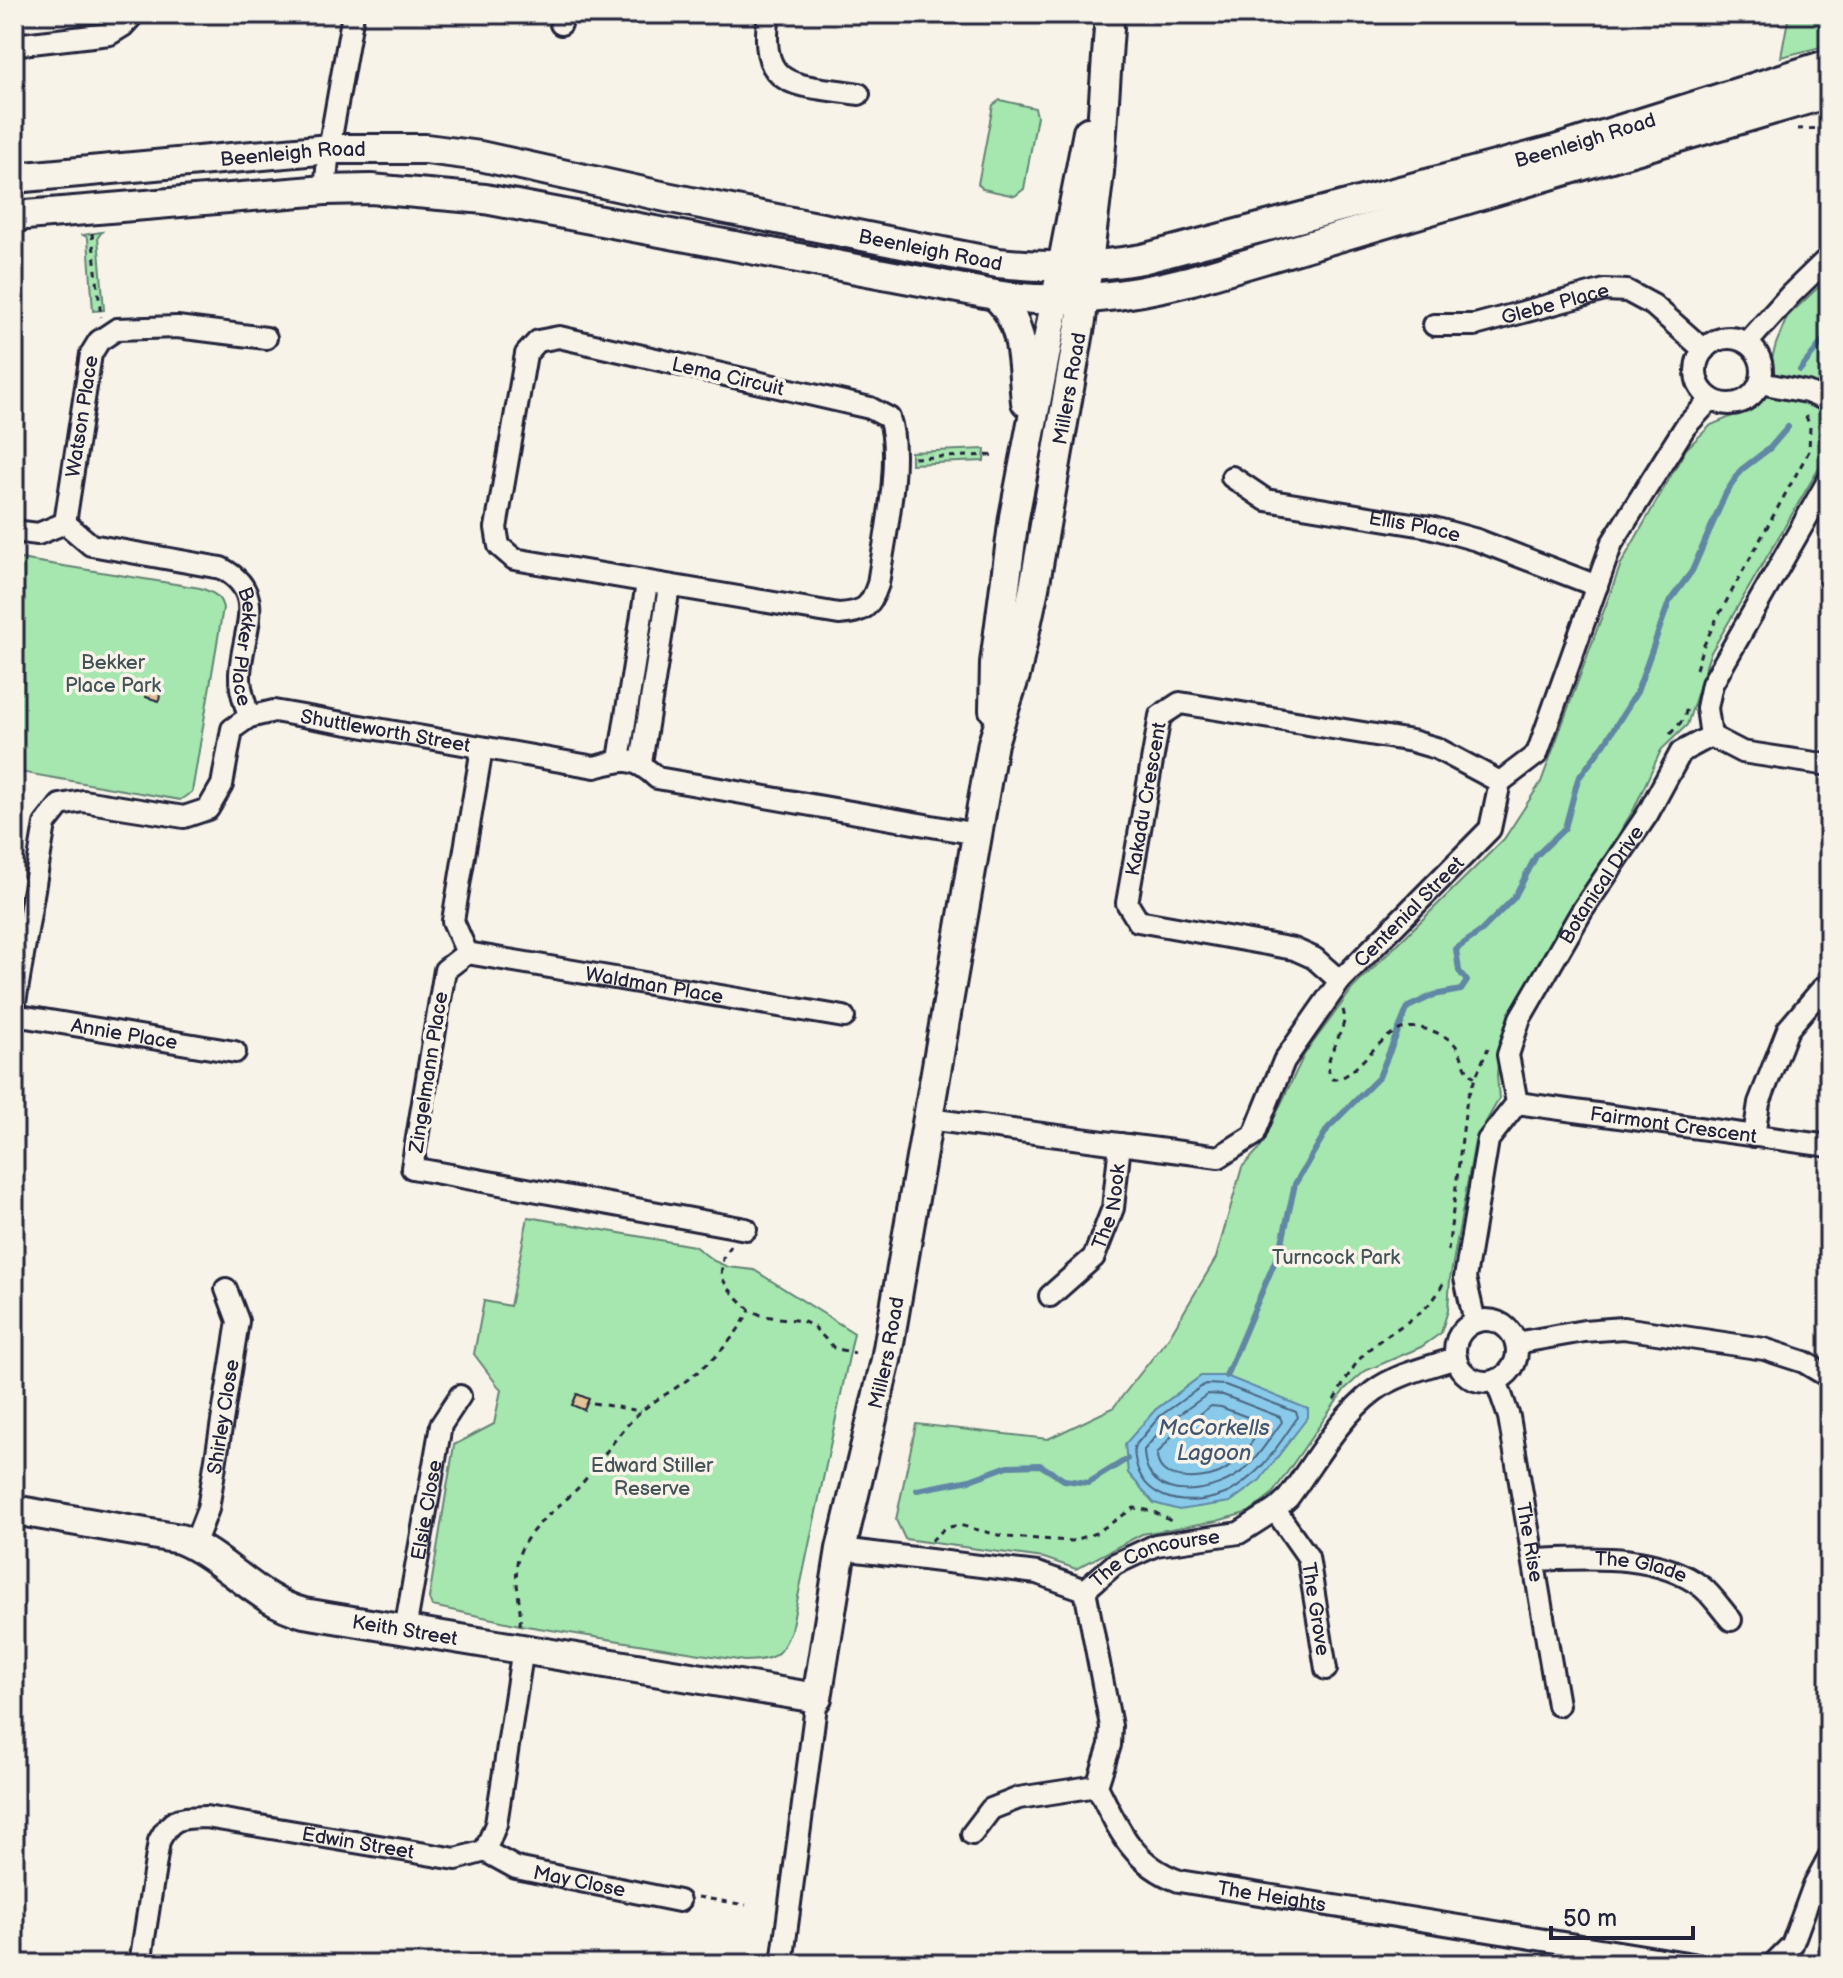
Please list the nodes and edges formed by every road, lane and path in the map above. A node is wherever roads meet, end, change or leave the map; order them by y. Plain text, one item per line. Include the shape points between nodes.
1 (134, 14) edge
2 (353, 14) edge
3 (769, 14) edge
4 (1110, 21) edge
5 (14, 45) edge
6 (1829, 64) edge
7 (1829, 93) edge
8 (859, 94) dead end
9 (329, 149) junction
10 (14, 178) edge
11 (325, 190) junction
12 (14, 216) edge
13 (91, 230) dead end
14 (1829, 257) edge
15 (1073, 267) junction
16 (995, 295) junction
17 (1083, 299) junction
18 (1054, 301) junction
19 (1434, 325) dead end
20 (105, 336) junction
21 (266, 338) dead end
22 (1747, 343) junction
23 (1704, 350) junction
24 (1829, 369) edge
25 (1760, 383) junction
26 (1807, 392) junction
27 (1711, 399) junction
28 (1829, 401) edge
29 (1030, 431) junction
30 (996, 455) dead end
31 (894, 459) junction
32 (1232, 477) dead end
33 (1829, 479) edge
34 (65, 523) junction
35 (14, 531) edge
36 (647, 583) junction
37 (1597, 586) junction
38 (669, 587) junction
39 (1694, 678) dead end
40 (1687, 705) dead end
41 (249, 717) junction
42 (1711, 736) junction
43 (1667, 738) dead end
44 (993, 743) junction
45 (482, 748) junction
46 (619, 760) junction
47 (641, 763) junction
48 (1829, 765) edge
49 (1500, 782) junction
50 (977, 834) junction
51 (467, 953) junction
52 (1340, 981) junction
53 (1822, 989) dead end
54 (1327, 999) junction
55 (14, 1008) edge
56 (14, 1015) edge
57 (844, 1017) dead end
58 (1489, 1046) dead end
59 (235, 1052) dead end
60 (1476, 1078) junction
61 (1517, 1103) junction
62 (928, 1119) junction
63 (1754, 1136) junction
64 (1120, 1144) junction
65 (1829, 1146) edge
66 (746, 1229) joint
67 (1447, 1259) dead end
68 (1446, 1274) dead end
69 (226, 1289) dead end
70 (1050, 1296) dead end
71 (750, 1310) junction
72 (1475, 1322) junction
73 (1516, 1343) junction
74 (855, 1353) dead end
75 (1456, 1358) junction
76 (1829, 1377) edge
77 (1496, 1380) junction
78 (460, 1396) dead end
79 (593, 1403) dead end
80 (641, 1411) junction
81 (1326, 1411) dead end
82 (14, 1510) edge
83 (1275, 1510) junction
84 (1175, 1522) dead end
85 (927, 1544) dead end
86 (194, 1545) junction
87 (841, 1549) junction
88 (1534, 1560) junction
89 (1085, 1590) junction
90 (1731, 1620) dead end
91 (405, 1630) junction
92 (521, 1637) junction
93 (1326, 1669) dead end
94 (817, 1698) junction
95 (1558, 1705) dead end
96 (1097, 1786) junction
97 (972, 1834) dead end
98 (485, 1851) junction
99 (1829, 1857) edge
100 (679, 1901) joint
101 (746, 1905) dead end
102 (140, 1964) edge
103 (782, 1964) edge
104 (1693, 1964) edge
105 (1773, 1964) edge

1 - 5 street via 110,34
2 - 9 street
3 - 8 street via 765,48 783,79
4 - 15 main road, Millers Road
6 - 15 main road, Beenleigh Road via 1552,151 1142,259
7 - 17 main road, Beenleigh Road via 1192,280
9 - 10 main road, Beenleigh Road
9 - 11 street
9 - 15 main road, Beenleigh Road via 426,149 480,156 983,260
11 - 12 main road, Beenleigh Road
11 - 16 main road, Beenleigh Road via 485,199
13 - 20 path
14 - 22 street
15 - 17 main road, Millers Road
15 - 18 main road, Millers Road
16 - 18 main road, Beenleigh Road
16 - 29 main road via 1018,330
17 - 18 main road, Beenleigh Road
17 - 44 main road, Millers Road via 1034,588 1016,672
18 - 29 main road, Millers Road
19 - 23 street, Glebe Place via 1475,325 1605,290 1627,291 1653,305
20 - 21 street, Watson Place via 117,329 177,327
20 - 34 street, Watson Place via 91,354
22 - 23 street via 1723,339
22 - 25 street via 1761,361
23 - 27 street via 1696,377
24 - 26 path via 1820,372
25 - 26 street
25 - 27 street via 1744,401
26 - 28 street
26 - 39 path via 1803,410 1810,426 1809,451 1709,635
27 - 37 street via 1685,427 1612,543
29 - 44 main road, Millers Road via 995,663
30 - 31 path
31 - 36 street, Lema Circuit via 889,418 870,408 559,337 538,341 526,354 496,528 499,546 514,559
31 - 38 street, Lema Circuit via 878,584 872,603 856,613
32 - 37 street, Ellis Place via 1266,500 1430,527
33 - 42 street via 1712,684 1707,708
34 - 35 street via 38,534
34 - 41 street, Bekker Place via 91,545 221,568 235,576 246,588 250,605 240,671
36 - 38 street, Lema Circuit
36 - 46 street
37 - 49 street via 1537,754
38 - 47 street
40 - 43 path via 1684,719
41 - 45 street, Shuttleworth Street via 274,711
41 - 55 street via 232,729 222,785 208,809 184,817 83,801 60,805 45,824
42 - 48 street via 1742,752
42 - 61 street, Botanical Drive via 1681,752 1520,1018 1508,1055
44 - 50 main road, Millers Road
45 - 46 street, Shuttleworth Street via 595,767
45 - 51 street via 453,921
46 - 47 street, Shuttleworth Street
47 - 50 street, Shuttleworth Street via 657,778
49 - 52 street, Centenial Street via 1490,829
49 - 52 street, Kakadu Crescent via 1412,741 1180,703 1160,716 1127,903 1138,921 1294,949 1314,958
50 - 62 main road, Millers Road
51 - 57 street, Waldman Place
51 - 66 street, Zingelmann Place via 445,970 412,1168
52 - 54 street, Centenial Street
53 - 63 street via 1788,1029 1759,1103
54 - 60 path via 1346,1014 1329,1062 1332,1079 1347,1076 1371,1049 1403,1028 1450,1040
54 - 64 street, Centenial Street via 1284,1061 1254,1135 1219,1157
56 - 59 street, Annie Place
58 - 60 path
60 - 67 path via 1467,1098
61 - 63 street, Fairmont Crescent
61 - 72 street via 1488,1140 1465,1278
62 - 64 street, Centenial Street
62 - 87 main road, Millers Road via 886,1360
63 - 65 street, Fairmont Crescent
64 - 70 street, The Nook via 1113,1208 1094,1257
66 - 71 path via 720,1267 728,1288
68 - 81 path via 1440,1293 1425,1309 1353,1365
69 - 86 street, Shirley Close via 238,1321 208,1509
71 - 74 path via 802,1321 834,1348
71 - 80 path via 729,1343 697,1373
72 - 73 street via 1497,1322
72 - 75 street via 1459,1337
73 - 76 street via 1623,1328 1764,1349
73 - 77 street via 1513,1365
75 - 77 street via 1471,1378
75 - 83 street, The Concourse via 1376,1390 1352,1411
77 - 88 street, The Rise via 1509,1417
78 - 91 street, Elsie Close via 441,1425
79 - 80 path
80 - 92 path via 524,1544 516,1574
82 - 86 main road, Keith Street
83 - 89 street, The Concourse via 1239,1533 1156,1545 1115,1564
83 - 93 street, The Grove via 1308,1557
84 - 85 path via 1134,1508 1096,1533 1072,1541 1006,1537 959,1525 945,1528
86 - 91 main road, Keith Street via 282,1607
87 - 89 street, The Concourse via 1037,1573
87 - 94 main road, Millers Road
88 - 90 street, The Glade via 1584,1558 1669,1569 1702,1588
88 - 95 street, The Rise
89 - 96 street via 1111,1726
91 - 92 main road, Keith Street
92 - 94 main road, Keith Street
92 - 98 street via 496,1824
94 - 103 street, Millers Road
96 - 97 street via 1019,1798 991,1809
96 - 104 street, The Heights via 1142,1861 1179,1881
98 - 100 street, May Close via 516,1868
98 - 102 street, Edwin Street via 456,1859 206,1817 178,1818 159,1841
99 - 105 street via 1792,1945
100 - 101 path via 700,1896

